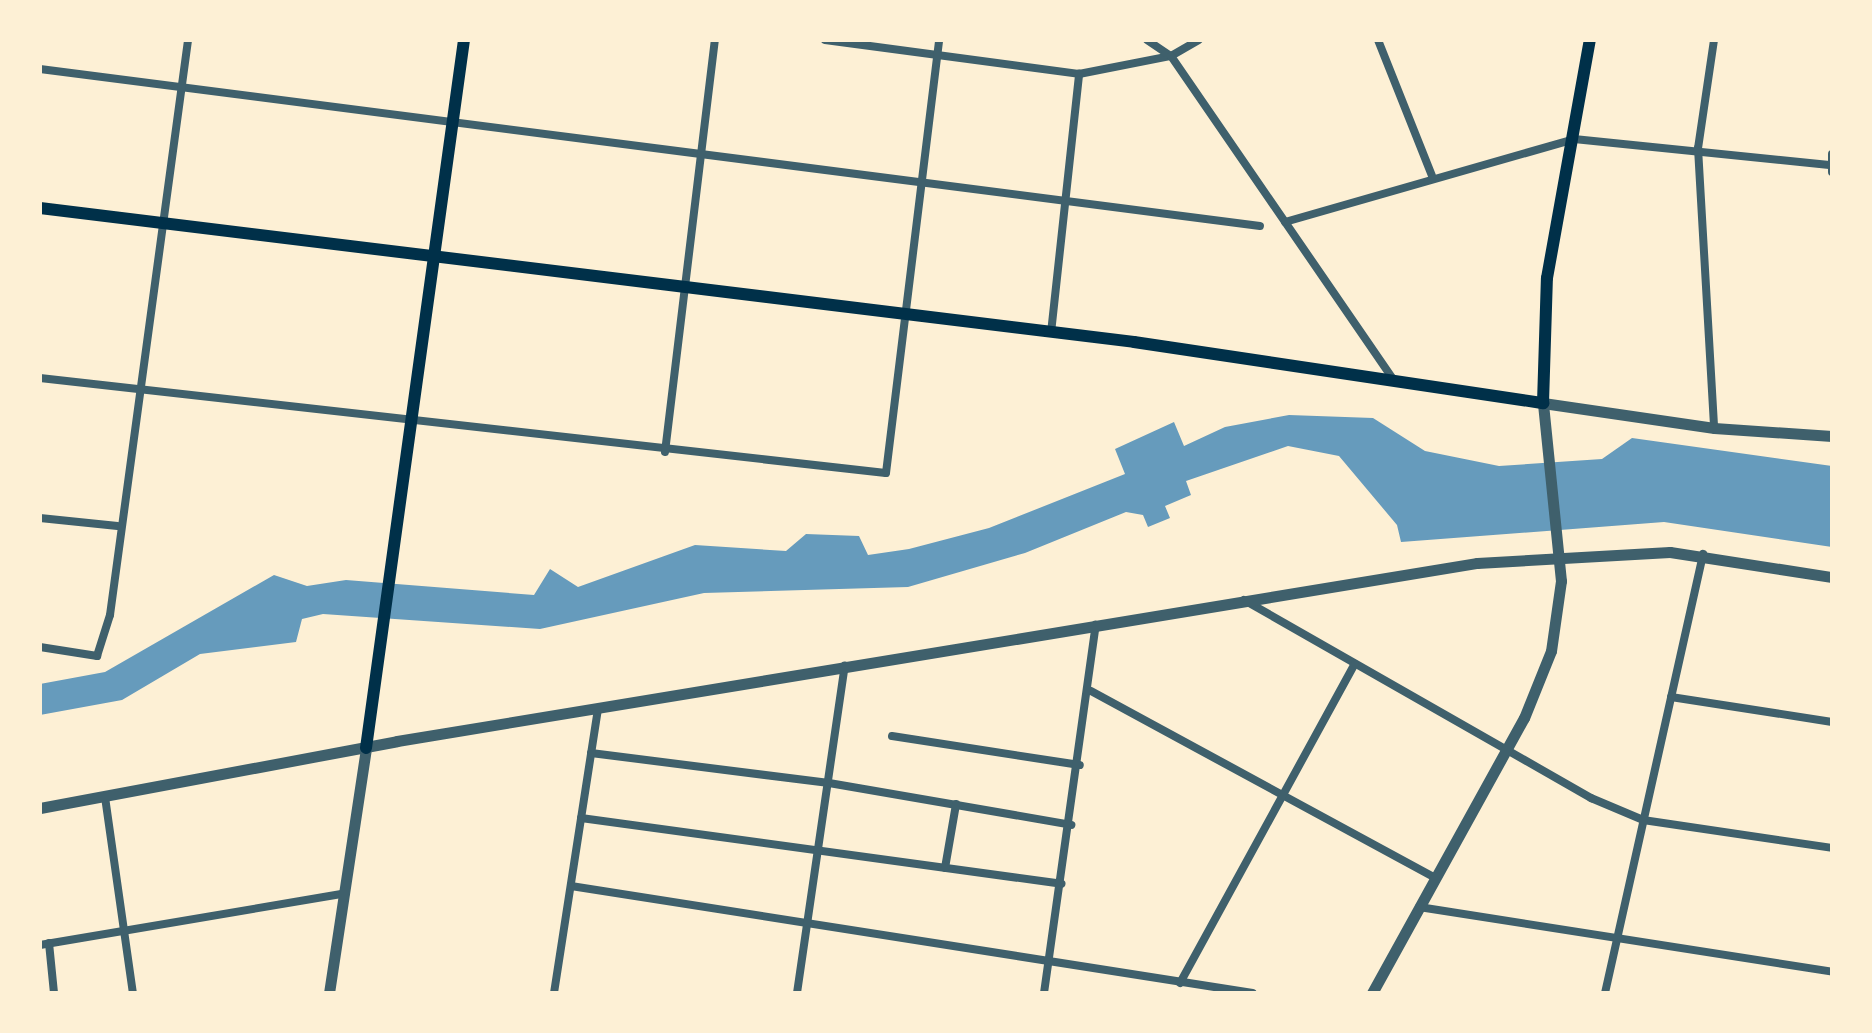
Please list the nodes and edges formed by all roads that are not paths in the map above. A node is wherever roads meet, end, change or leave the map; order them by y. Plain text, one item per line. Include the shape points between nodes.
1 (188, 40) edge
2 (464, 40) edge
3 (715, 40) edge
4 (825, 40) edge
5 (939, 40) edge
6 (1147, 40) edge
7 (1199, 40) edge
8 (1378, 40) edge
9 (1590, 40) edge
10 (1714, 40) edge
11 (938, 56) junction
12 (1171, 56) junction
13 (40, 69) edge
14 (1079, 74) junction
15 (183, 91) junction
16 (452, 122) junction
17 (1574, 139) junction
18 (1698, 148) junction
19 (1832, 154) edge
20 (699, 155) junction
21 (1832, 164) edge
22 (1832, 172) edge
23 (1432, 176) junction
24 (918, 184) junction
25 (1067, 204) junction
26 (40, 208) edge
27 (159, 222) junction
28 (1285, 222) junction
29 (1260, 226) dead end
30 (436, 256) junction
31 (681, 290) junction
32 (904, 317) junction
33 (1051, 333) junction
34 (40, 378) edge
35 (1397, 385) junction
36 (136, 389) junction
37 (1543, 403) junction
38 (415, 422) junction
39 (1714, 428) junction
40 (1832, 436) edge
41 (665, 452) junction
42 (40, 518) edge
43 (118, 526) junction
44 (1703, 554) junction
45 (1560, 555) junction
46 (1832, 577) edge
47 (1242, 599) junction
48 (1096, 625) junction
49 (40, 647) edge
50 (1355, 664) junction
51 (845, 665) junction
52 (1091, 691) junction
53 (1671, 697) junction
54 (598, 708) junction
55 (1832, 722) edge
56 (892, 736) dead end
57 (1507, 747) junction
58 (366, 748) junction
59 (591, 753) junction
60 (1080, 765) junction
61 (829, 783) junction
62 (1285, 794) junction
63 (105, 797) junction
64 (956, 804) junction
65 (40, 808) edge
66 (581, 818) junction
67 (1643, 820) junction
68 (1071, 825) junction
69 (1832, 848) edge
70 (820, 851) junction
71 (945, 868) junction
72 (1435, 878) junction
73 (1061, 884) junction
74 (571, 886) junction
75 (346, 893) junction
76 (1419, 907) junction
77 (809, 923) junction
78 (124, 932) junction
79 (1616, 940) junction
80 (44, 944) edge
81 (1049, 961) junction
82 (1832, 972) edge
83 (1180, 983) junction
84 (54, 993) edge
85 (133, 993) edge
86 (329, 993) edge
87 (554, 993) edge
88 (797, 993) edge
89 (1044, 993) edge
90 (1253, 993) edge
91 (1372, 993) edge
92 (1605, 993) edge

1 - 15 street
2 - 16 main road
3 - 20 street
4 - 11 street
5 - 11 street
6 - 12 street
7 - 12 street
8 - 23 street
9 - 17 main road
10 - 18 street
11 - 14 street
11 - 24 street
12 - 14 street
12 - 28 street
13 - 15 street
14 - 25 street
15 - 16 street
15 - 27 street
16 - 20 street
16 - 30 main road
17 - 18 street
17 - 23 street
17 - 37 main road via 1547,278
18 - 21 street
18 - 39 street
19 - 21 street
20 - 24 street
20 - 31 street
21 - 22 street
23 - 28 street
24 - 25 street
24 - 32 street
25 - 29 street
25 - 33 street
26 - 27 main road
27 - 30 main road
27 - 36 street
28 - 35 street
30 - 31 main road
30 - 38 main road
31 - 32 main road
31 - 41 street
32 - 33 main road
32 - 41 street via 886,473
33 - 35 main road
34 - 36 street
35 - 37 main road
36 - 38 street
36 - 43 street
37 - 39 street
37 - 45 street
38 - 41 street
38 - 58 main road
39 - 40 street
42 - 43 street
43 - 49 street via 110,615 97,656
44 - 45 street
44 - 46 street
44 - 53 street
45 - 47 street
45 - 57 street via 1551,651
47 - 48 street
47 - 50 street
48 - 51 street
48 - 52 street
50 - 57 street
50 - 62 street
51 - 54 street
51 - 61 street
52 - 60 street
52 - 62 street
53 - 55 street
53 - 67 street
54 - 58 street
54 - 59 street
56 - 60 street
57 - 67 street via 1591,798
57 - 72 street
58 - 63 street
58 - 75 street
59 - 61 street
59 - 66 street
60 - 68 street
61 - 64 street
61 - 70 street
62 - 72 street
62 - 83 street
63 - 65 street
63 - 78 street
64 - 68 street
64 - 71 street
66 - 70 street
66 - 74 street
67 - 69 street
67 - 79 street
68 - 73 street
70 - 71 street
70 - 77 street
71 - 73 street
72 - 76 street
73 - 81 street
74 - 77 street
74 - 87 street
75 - 78 street
75 - 86 street
76 - 79 street
76 - 91 street
77 - 81 street
77 - 88 street
78 - 80 street
78 - 85 street
79 - 82 street
79 - 92 street
80 - 84 street
81 - 83 street
81 - 89 street
83 - 90 street

